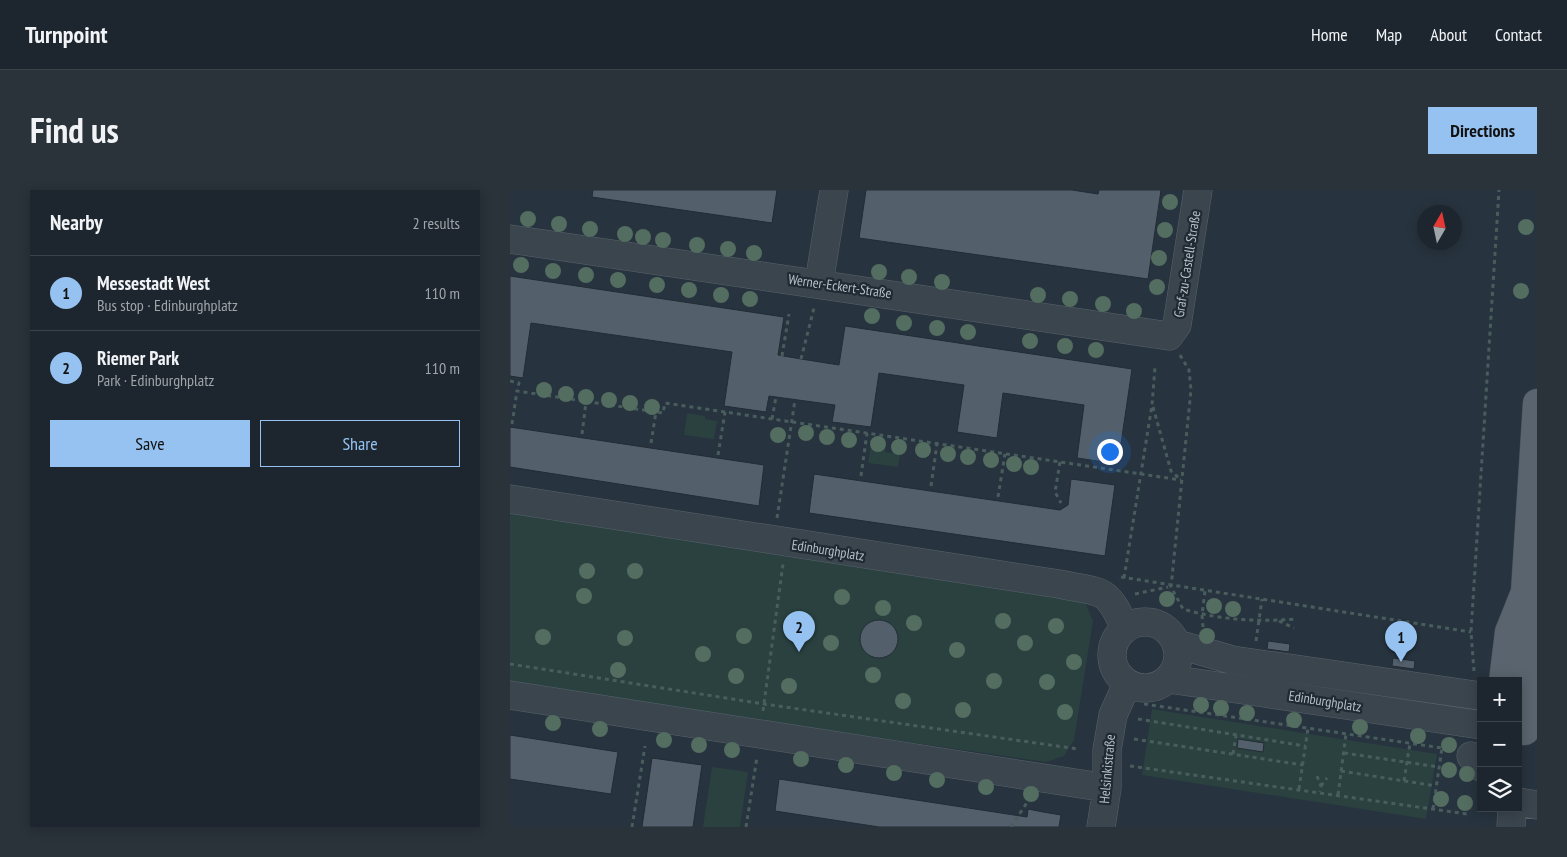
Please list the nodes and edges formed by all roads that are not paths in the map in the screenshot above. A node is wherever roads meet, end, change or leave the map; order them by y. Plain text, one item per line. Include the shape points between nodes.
1 (834, 190) edge
2 (1198, 190) edge
3 (510, 239) edge
4 (819, 283) junction
5 (1169, 336) joint
6 (1537, 403) edge
7 (510, 500) edge
8 (1525, 592) junction
9 (1125, 629) junction
10 (1177, 644) junction
11 (1503, 677) edge
12 (1170, 679) junction
13 (1125, 687) junction
14 (510, 695) edge
15 (1477, 695) edge
16 (1528, 703) edge
17 (1477, 724) edge
18 (1527, 731) edge
19 (1107, 788) junction
20 (1522, 803) edge
21 (1537, 805) edge
22 (1512, 812) edge
23 (1101, 827) edge
24 (1511, 827) edge

1 - 4 street
2 - 5 street, Graf-zu-Castell-Straße via 1177,325
3 - 4 street, Werner-Eckert-Straße
4 - 5 street, Werner-Eckert-Straße
6 - 8 main road
7 - 9 street, Edinburghplatz via 1059,584 1101,593 1114,604
8 - 11 main road via 1509,632
8 - 16 main road via 1536,635
9 - 10 street via 1138,622 1156,624 1165,628
9 - 13 street via 1116,640 1112,654 1114,668
10 - 12 street via 1178,663
10 - 15 street, Edinburghplatz via 1232,660
12 - 13 street via 1153,688
12 - 17 street, Edinburghplatz
13 - 19 street, Helsinkistraße via 1113,715 1107,750
14 - 19 street
16 - 18 main road
19 - 23 street, Helsinkistraße
20 - 21 street
22 - 24 street

